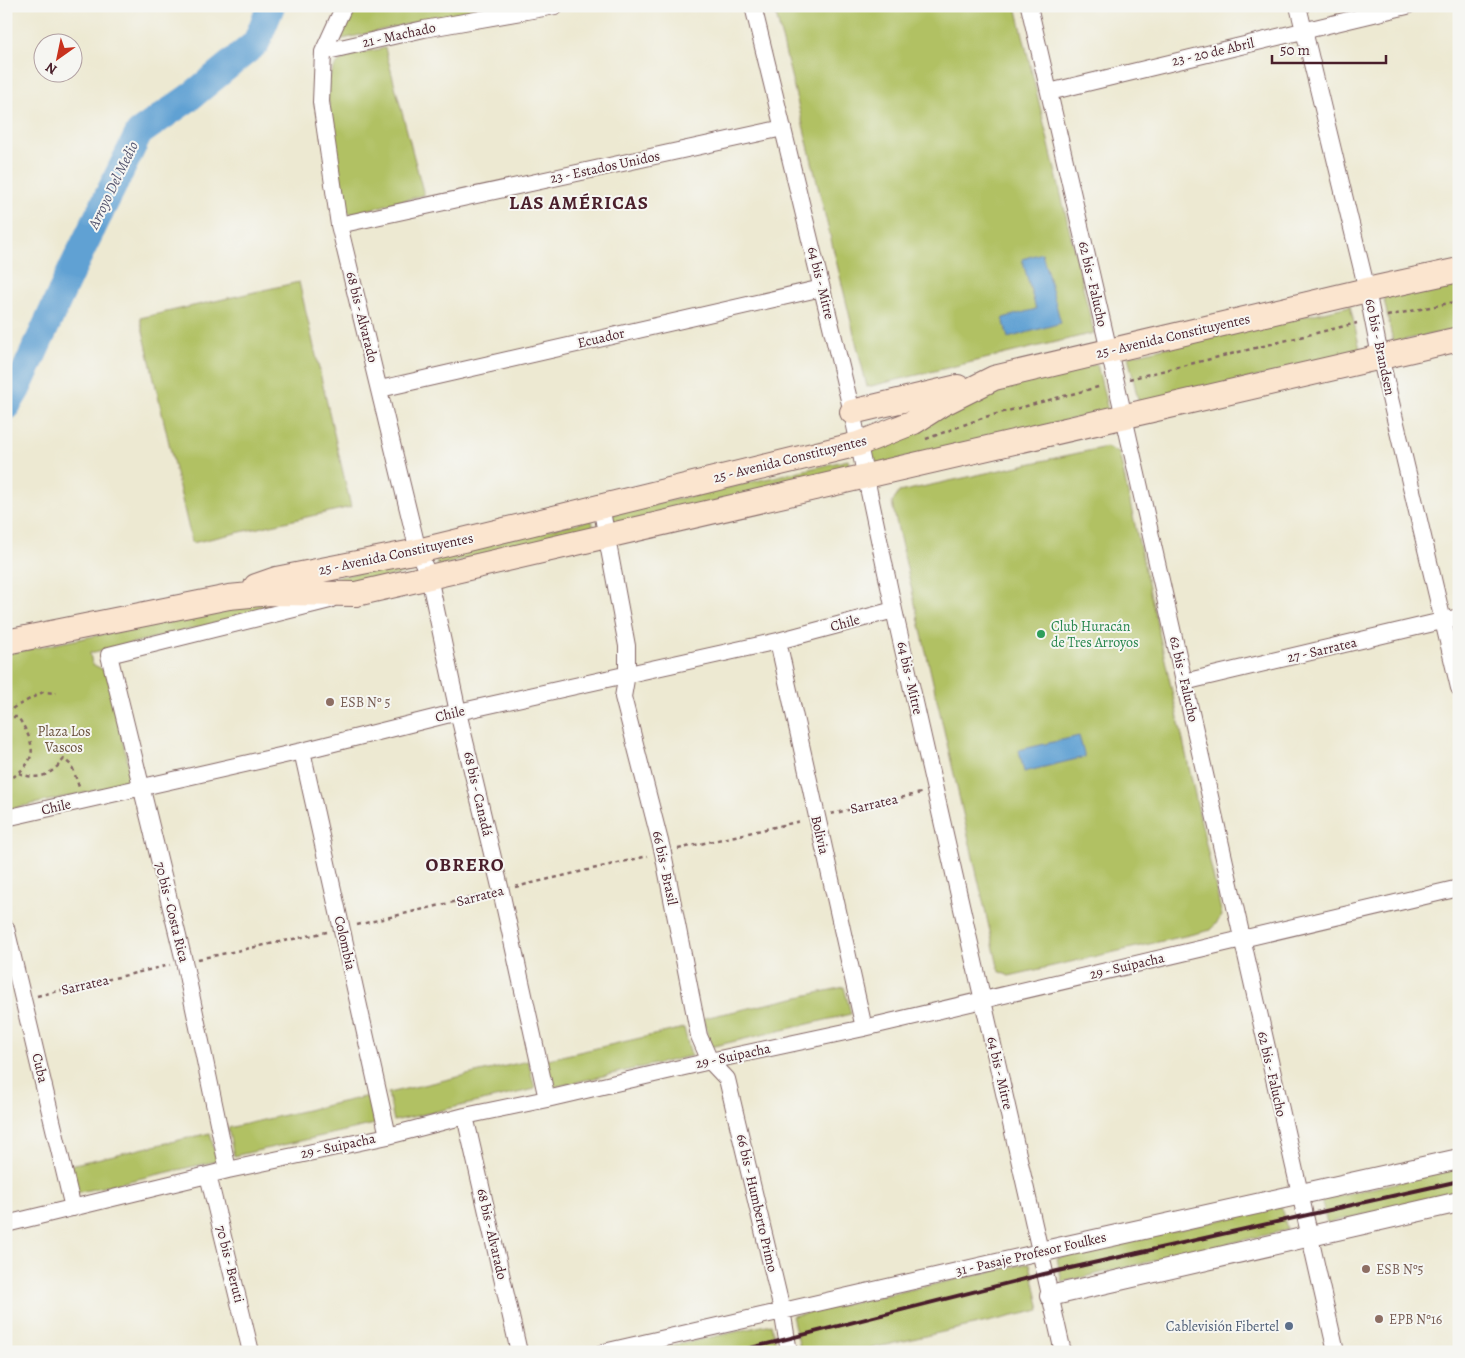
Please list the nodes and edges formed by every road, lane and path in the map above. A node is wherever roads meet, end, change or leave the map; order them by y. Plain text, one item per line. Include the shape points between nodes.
1 (344, 6) edge
2 (555, 6) edge
3 (753, 6) edge
4 (1029, 6) edge
5 (1298, 6) edge
6 (1407, 6) edge
7 (1304, 31) junction
8 (322, 52) junction
9 (1048, 92) junction
10 (783, 128) junction
11 (339, 225) junction
12 (1459, 270) edge
13 (822, 288) junction
14 (1367, 290) junction
15 (1459, 300) edge
16 (1373, 320) junction
17 (1459, 340) edge
18 (1109, 351) junction
19 (1380, 356) junction
20 (994, 378) junction
21 (1116, 382) junction
22 (380, 389) junction
23 (852, 412) junction
24 (1124, 417) junction
25 (920, 440) dead end
26 (858, 444) junction
27 (866, 476) junction
28 (601, 506) junction
29 (607, 536) junction
30 (418, 551) junction
31 (430, 577) junction
32 (356, 594) junction
33 (229, 597) junction
34 (894, 610) junction
35 (1459, 617) edge
36 (1442, 621) junction
37 (778, 641) junction
38 (6, 642) edge
39 (109, 655) joint
40 (627, 674) junction
41 (1184, 682) junction
42 (1459, 688) edge
43 (56, 694) dead end
44 (458, 712) junction
45 (302, 751) junction
46 (19, 773) junction
47 (6, 782) edge
48 (141, 786) junction
49 (935, 789) junction
50 (81, 801) junction
51 (816, 817) junction
52 (6, 818) edge
53 (663, 853) junction
54 (1459, 888) edge
55 (500, 890) junction
56 (6, 928) edge
57 (341, 929) junction
58 (1241, 939) junction
59 (184, 961) junction
60 (17, 994) edge
61 (984, 1000) junction
62 (864, 1028) junction
63 (710, 1061) junction
64 (547, 1099) junction
65 (466, 1116) junction
66 (388, 1136) junction
67 (1459, 1159) edge
68 (228, 1170) junction
69 (208, 1175) junction
70 (1300, 1194) junction
71 (1459, 1202) edge
72 (73, 1208) junction
73 (6, 1224) edge
74 (1309, 1236) junction
75 (1040, 1252) junction
76 (1050, 1296) junction
77 (782, 1310) junction
78 (251, 1352) edge
79 (519, 1352) edge
80 (604, 1352) edge
81 (789, 1352) edge
82 (1063, 1352) edge
83 (1336, 1352) edge

1 - 8 street
2 - 8 street, 21 - Machado via 424,29
3 - 10 street, 64 bis - Mitre
4 - 9 street, 62 bis - Falucho
5 - 7 street, 60 bis - Brandsen
6 - 7 street, 23 - 20 de Abril
7 - 9 street, 23 - 20 de Abril
7 - 14 street, 60 bis - Brandsen
8 - 11 street, 68 bis - Alvarado via 321,102
9 - 18 street, 62 bis - Falucho
10 - 11 street, 23 - Estados Unidos
10 - 13 street, 64 bis - Mitre
11 - 22 street, 68 bis - Alvarado
12 - 14 main road, 25 - Avenida Constituyentes
13 - 22 street, Ecuador
13 - 23 street, 64 bis - Mitre
14 - 16 street, 60 bis - Brandsen
14 - 18 main road, 25 - Avenida Constituyentes
15 - 16 path
16 - 19 street, 60 bis - Brandsen
16 - 21 path
17 - 19 main road, 25 - Avenida Constituyentes
18 - 20 main road, 25 - Avenida Constituyentes
18 - 21 street, 62 bis - Falucho
19 - 24 main road, 25 - Avenida Constituyentes
19 - 36 street, 60 bis - Brandsen
20 - 23 main road
20 - 26 main road, 25 - Avenida Constituyentes via 914,422
21 - 24 street, 62 bis - Falucho
21 - 25 path via 985,417
22 - 30 street, 68 bis - Alvarado
23 - 26 street, 64 bis - Mitre
24 - 27 main road, 25 - Avenida Constituyentes
24 - 41 street, 62 bis - Falucho
26 - 27 street, 64 bis - Mitre
26 - 28 main road, 25 - Avenida Constituyentes
27 - 29 main road, 25 - Avenida Constituyentes
27 - 34 street, 64 bis - Mitre
28 - 29 street
28 - 30 main road, 25 - Avenida Constituyentes
29 - 31 main road, 25 - Avenida Constituyentes
29 - 40 street via 627,646
30 - 31 street, 68 bis - Alvarado
30 - 33 main road, 25 - Avenida Constituyentes via 276,579
31 - 32 main road, 25 - Avenida Constituyentes
31 - 44 street, 68 bis - Canadá
32 - 33 main road, 25 - Avenida Constituyentes via 271,593
32 - 39 street, 25 - Avenida Constituyentes
33 - 38 main road, 25 - Avenida Constituyentes
34 - 37 street, Chile
34 - 49 street, 64 bis - Mitre
35 - 36 street, 27 - Sarratea
36 - 41 street, 27 - Sarratea
36 - 42 street, 60 bis - Brandsen
37 - 40 street, Chile
37 - 51 street, Bolivia
39 - 48 street, 70 bis - Costa Rica
40 - 44 street, Chile
40 - 53 street, 66 bis - Brasil via 623,698
41 - 58 street, 62 bis - Falucho
43 - 46 path via 43,692 13,708 9,714 10,717 18,717 32,748 32,755
44 - 45 street, Chile
44 - 55 street, 68 bis - Canadá
45 - 48 street, Chile
45 - 57 street, Colombia
46 - 47 path
46 - 50 path via 42,776 51,773 64,758 78,780
48 - 50 street, Chile
48 - 59 street, 70 bis - Costa Rica
49 - 51 path, Sarratea
49 - 61 street, 64 bis - Mitre
50 - 52 street, Chile
51 - 53 path, Sarratea
51 - 62 street, Bolivia
53 - 55 path, Sarratea
53 - 63 street, 66 bis - Brasil via 699,1036
54 - 58 street, 29 - Suipacha
55 - 57 path, Sarratea
55 - 64 street, 68 bis - Canadá
56 - 60 street, Cuba
57 - 59 path, Sarratea
57 - 66 street, Colombia
58 - 61 street, 29 - Suipacha
58 - 70 street, 62 bis - Falucho
59 - 60 path, Sarratea
59 - 68 street, 70 bis - Costa Rica
60 - 72 street, Cuba
61 - 62 street, 29 - Suipacha
61 - 75 street, 64 bis - Mitre
62 - 63 street, 29 - Suipacha
63 - 64 street, 29 - Suipacha
63 - 77 street, 66 bis - Humberto Primo via 727,1078
64 - 65 street, 29 - Suipacha
65 - 66 street, 29 - Suipacha
65 - 79 street, 68 bis - Alvarado
66 - 68 street, 29 - Suipacha
67 - 70 street, 31 - Pasaje Profesor Foulkes
68 - 69 street, 29 - Suipacha
69 - 72 street, 29 - Suipacha
69 - 78 street, 70 bis - Beruti
70 - 74 street, 62 bis - Falucho
70 - 75 street, 31 - Pasaje Profesor Foulkes
71 - 74 street
72 - 73 street, 29 - Suipacha
74 - 76 street
74 - 83 street, 62 bis - Falucho
75 - 76 street, 64 bis - Mitre
75 - 77 street, 31 - Pasaje Profesor Foulkes
76 - 82 street, 64 bis - Mitre
77 - 80 street, 31 - Pasaje Profesor Foulkes
77 - 81 street, 66 bis - Humberto Primo

